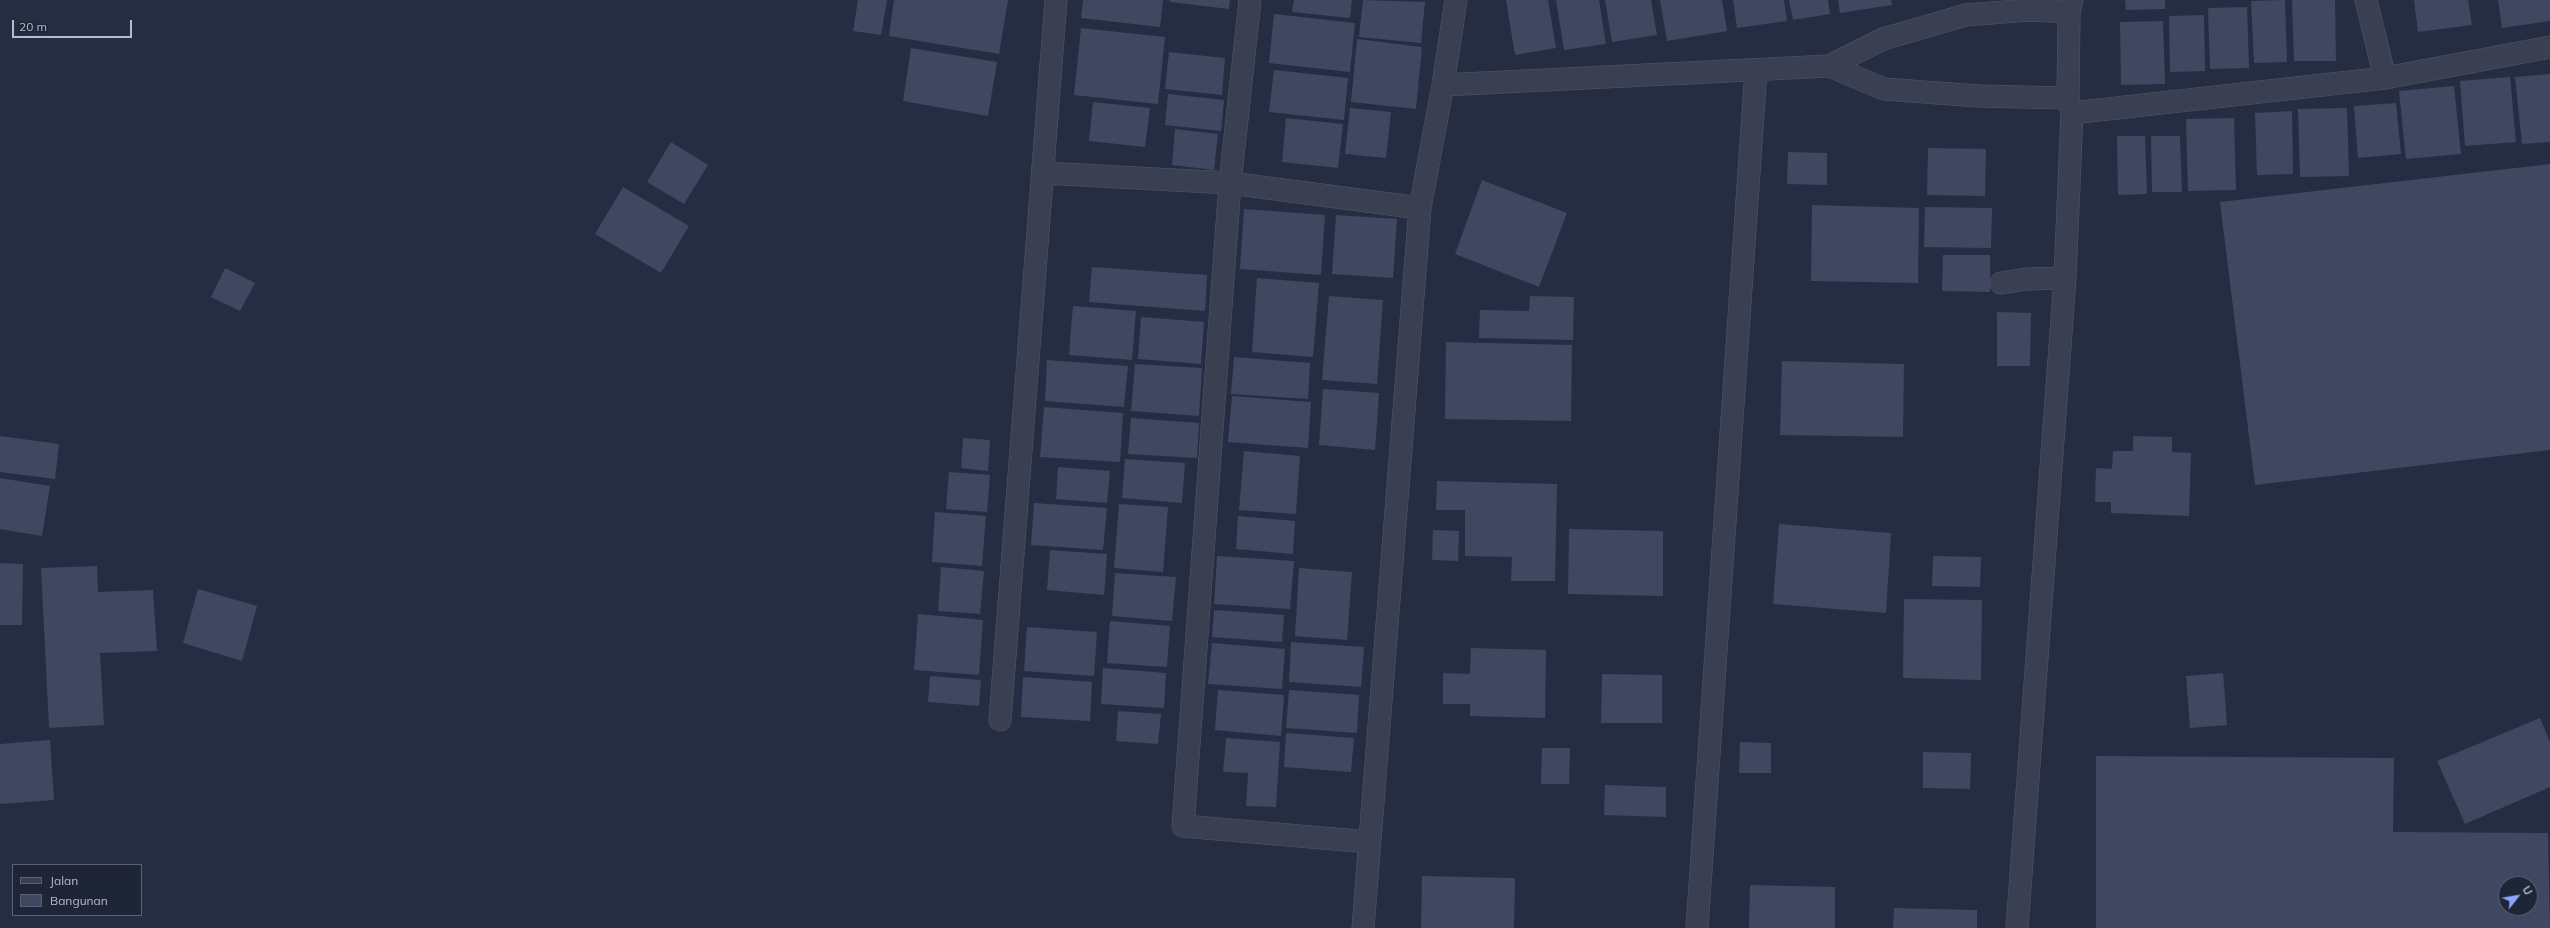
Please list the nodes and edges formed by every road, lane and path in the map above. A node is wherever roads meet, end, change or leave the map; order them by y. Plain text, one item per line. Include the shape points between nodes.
1 (1056, 0) edge
2 (1250, 0) edge
3 (1456, 0) edge
4 (2366, 0) edge
5 (2070, 6) edge
6 (2550, 47) edge
7 (1829, 66) junction
8 (1756, 70) junction
9 (2385, 78) junction
10 (1443, 85) junction
11 (2070, 106) junction
12 (1044, 173) junction
13 (1230, 183) junction
14 (1420, 208) junction
15 (2065, 278) junction
16 (2001, 284) dead end
17 (1000, 720) dead end
18 (1369, 842) junction
19 (1363, 928) edge
20 (1697, 928) edge
21 (2017, 928) edge

1 - 12 street
2 - 13 street
3 - 10 street
4 - 9 street
5 - 7 street via 1966,15 1883,39
5 - 11 street
6 - 9 street
7 - 8 street
7 - 11 street via 1884,89
8 - 10 street
8 - 20 street
9 - 11 street
10 - 14 street
11 - 15 street
12 - 13 street
12 - 17 street
13 - 14 street
13 - 18 street via 1183,826
14 - 18 street
15 - 16 street via 2027,279
15 - 21 street
18 - 19 street

